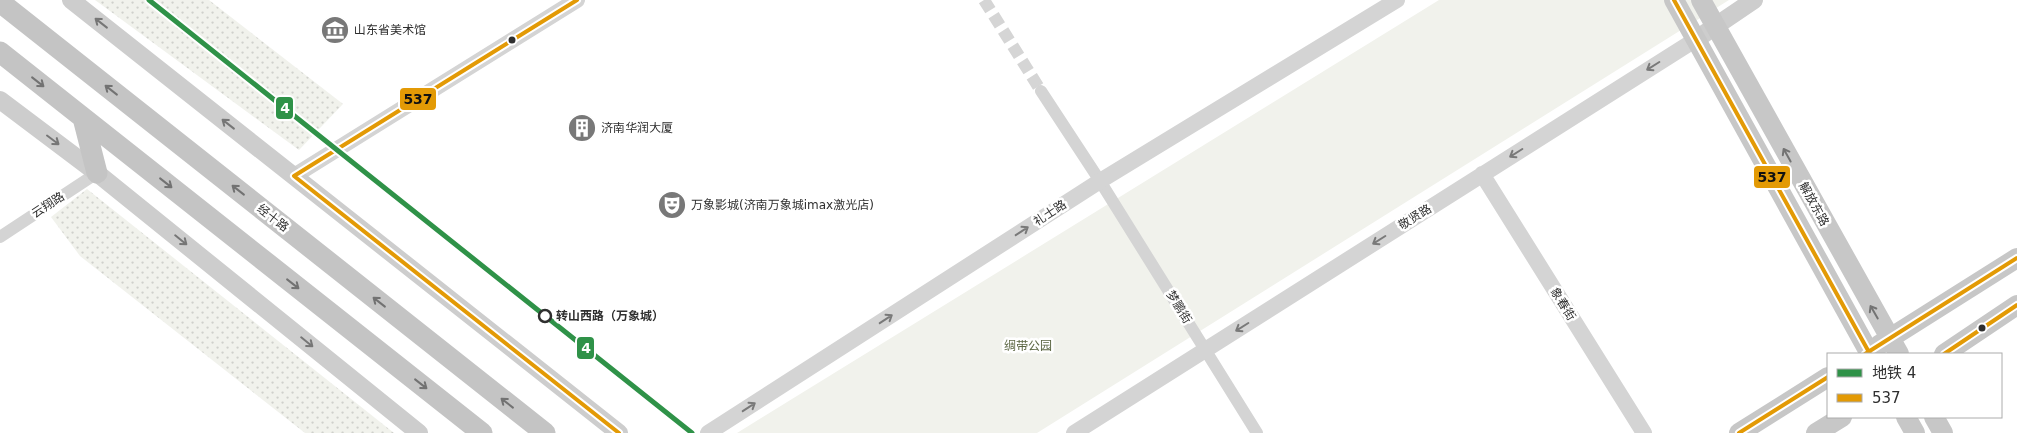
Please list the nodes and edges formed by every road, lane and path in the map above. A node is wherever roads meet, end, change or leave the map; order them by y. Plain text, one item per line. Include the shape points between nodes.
1 (71, 0) edge
2 (577, 0) edge
3 (1674, 0) edge
4 (1701, 0) edge
5 (1754, 0) edge
6 (0, 2) edge
7 (1387, 2) edge
8 (1715, 25) junction
9 (1695, 40) junction
10 (0, 52) edge
11 (1041, 91) tunnel mouth
12 (0, 100) edge
13 (84, 118) junction
14 (97, 173) junction
15 (1482, 174) junction
16 (294, 176) junction
17 (1100, 181) junction
18 (0, 237) edge
19 (2017, 258) edge
20 (2017, 306) edge
21 (1894, 346) edge
22 (1206, 350) junction
23 (1868, 353) edge
24 (1946, 353) edge
25 (1827, 378) edge
26 (1840, 418) edge
27 (1907, 418) edge
28 (1935, 418) edge
29 (419, 433) edge
30 (482, 433) edge
31 (545, 433) edge
32 (619, 433) edge
33 (708, 433) edge
34 (1074, 433) edge
35 (1256, 433) edge
36 (1644, 433) edge
37 (1739, 433) edge
38 (1816, 433) edge
39 (1915, 433) edge
40 (1944, 433) edge

16 -> 1 main road
2 - 16 street
3 - 9 main road, 解放东路
4 - 8 main road, 解放东路
5 - 8 main road, 敬贤路
31 -> 6 highway, 经十路
7 - 17 street, 礼士路
8 - 9 main road, 敬贤路
21 -> 8 main road, 解放东路
9 -> 15 street, 敬贤路
9 - 23 main road, 解放东路
10 -> 13 highway
11 - 17 street, 梦鹏街
12 -> 14 main road
13 - 14 highway
13 -> 30 highway
14 - 18 street, 云翔路
14 -> 29 main road
15 -> 22 street, 敬贤路
15 - 36 street, 象春街
16 - 32 main road
17 - 22 street, 梦鹏街
33 -> 17 street, 礼士路
19 - 21 main road
20 - 24 main road
21 - 23 main road
22 - 34 street, 敬贤路
22 - 35 street, 梦鹏街
25 - 37 main road
26 - 38 main road
27 - 39 main road
28 - 40 main road

